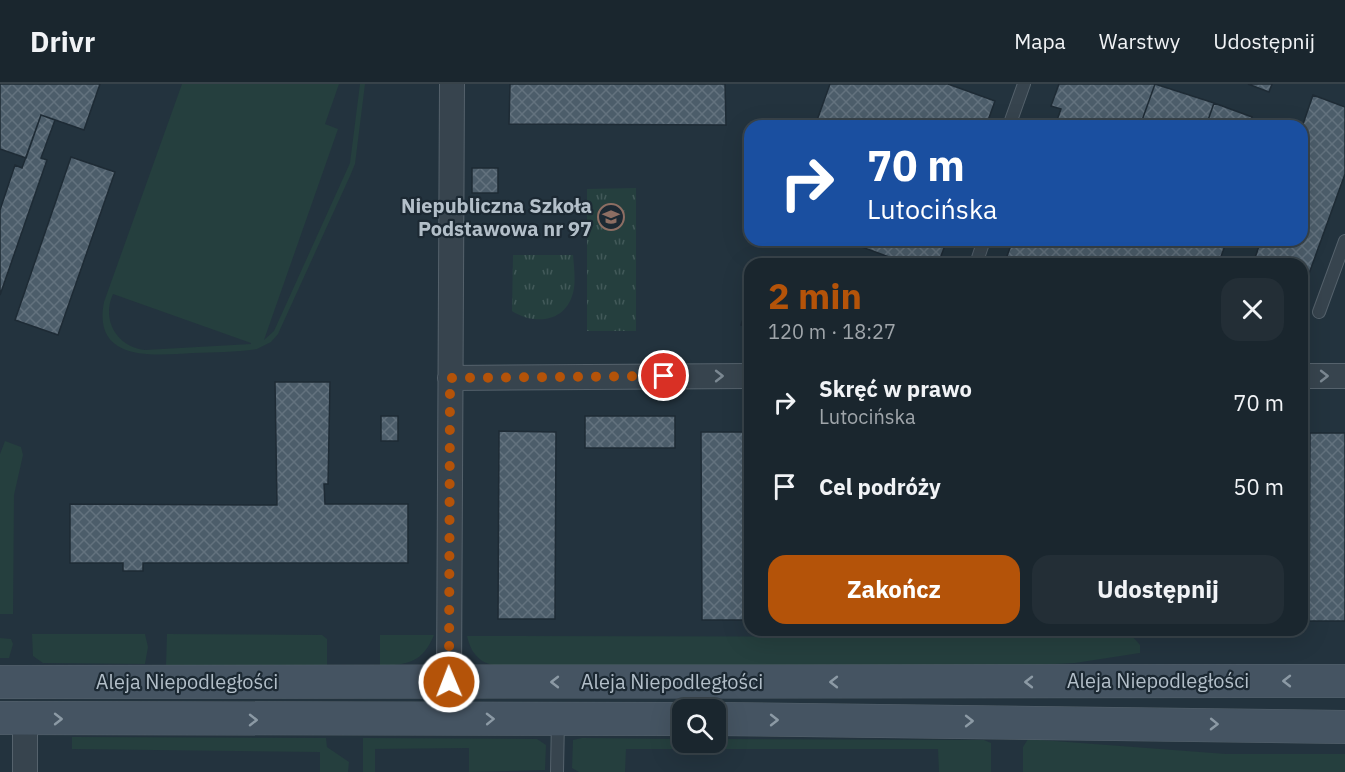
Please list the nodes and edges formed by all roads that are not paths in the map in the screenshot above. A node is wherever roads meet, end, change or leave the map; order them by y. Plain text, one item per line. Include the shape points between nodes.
1 (452, 84) edge
2 (1024, 84) edge
3 (1011, 120) edge
4 (1345, 241) edge
5 (1319, 312) dead end
6 (744, 376) edge
7 (1308, 376) edge
8 (1345, 376) edge
9 (450, 378) junction
10 (1345, 681) edge
11 (0, 682) edge
12 (449, 682) junction
13 (558, 718) junction
14 (12, 719) edge
15 (672, 719) edge
16 (726, 719) edge
17 (1345, 727) edge
18 (25, 772) edge
19 (557, 772) edge

1 - 9 street
2 - 3 lane
4 - 5 lane
9 -> 6 street
7 -> 8 street
9 - 12 street
10 -> 12 main road, Aleja Niepodległości
11 - 12 main road, Aleja Niepodległości
14 -> 13 main road, Aleja Niepodległości
13 - 15 main road, Aleja Niepodległości
13 - 19 lane
14 - 18 street
16 -> 17 main road, Aleja Niepodległości

